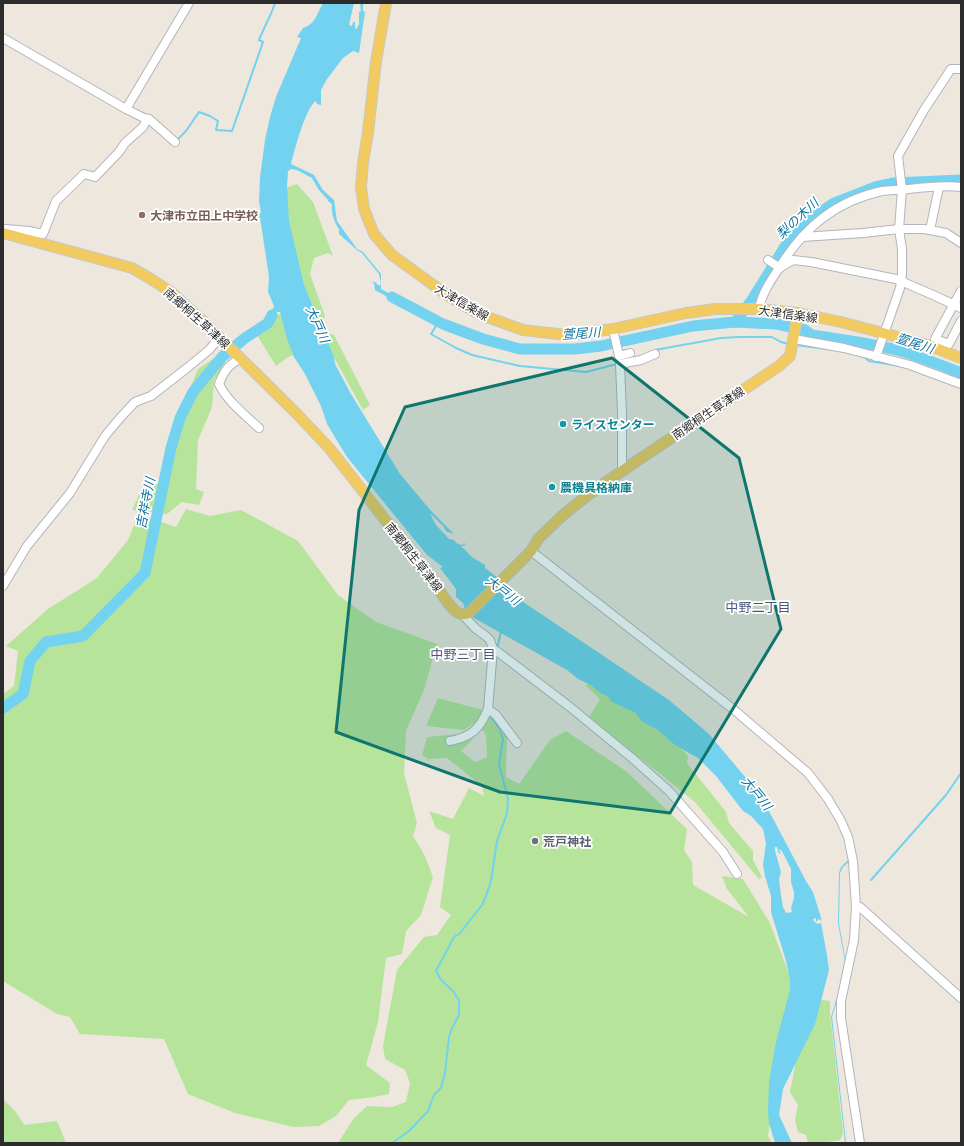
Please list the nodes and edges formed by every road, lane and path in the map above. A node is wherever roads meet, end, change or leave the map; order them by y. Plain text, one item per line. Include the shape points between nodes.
1 (189, 3) edge
2 (386, 3) edge
3 (3, 38) edge
4 (961, 69) edge
5 (126, 109) junction
6 (147, 119) junction
7 (175, 142) dead end
8 (939, 187) junction
9 (961, 187) edge
10 (901, 188) junction
11 (899, 229) junction
12 (930, 230) junction
13 (3, 232) edge
14 (802, 237) junction
15 (961, 243) edge
16 (768, 260) dead end
17 (780, 268) junction
18 (901, 282) junction
19 (961, 291) edge
20 (958, 306) edge
21 (755, 309) junction
22 (798, 315) junction
23 (961, 321) edge
24 (613, 332) junction
25 (883, 335) junction
26 (220, 338) junction
27 (794, 338) junction
28 (940, 345) junction
29 (630, 353) dead end
30 (655, 354) dead end
31 (876, 357) junction
32 (240, 358) junction
33 (961, 358) edge
34 (961, 384) edge
35 (259, 428) dead end
36 (622, 470) junction
37 (531, 551) junction
38 (3, 586) edge
39 (465, 614) junction
40 (496, 650) junction
41 (488, 709) junction
42 (450, 741) dead end
43 (517, 743) dead end
44 (737, 874) dead end
45 (856, 906) junction
46 (961, 998) edge
47 (860, 1143) edge

1 - 5 street
2 - 24 main road, 大津信楽線 via 361,187 364,208 374,234 392,255 432,285 479,314 523,330 567,335
3 - 5 street
4 - 10 street via 951,69 898,156
5 - 6 street
6 - 7 street
6 - 13 street via 143,127 95,177 84,174 56,201 43,234 6,229
8 - 9 street
8 - 10 street
8 - 12 street
10 - 11 street
10 - 14 street via 864,196 849,203 826,215 811,226
11 - 12 street
11 - 14 street
11 - 18 street via 902,249
12 - 15 street via 946,233
13 - 26 main road, 南郷桐生草津線 via 132,268 171,292
14 - 17 street
16 - 17 street
17 - 18 street via 793,260 799,260
17 - 21 street
18 - 20 street
18 - 25 street
19 - 20 street
20 - 28 street via 936,339
21 - 22 main road, 大津信楽線
21 - 24 main road, 大津信楽線 via 715,309 686,313
22 - 25 main road, 大津信楽線 via 841,322
22 - 27 main road, 南郷桐生草津線
23 - 28 street via 949,344
24 - 29 street via 619,356
25 - 28 main road, 大津信楽線
25 - 31 street
26 - 32 main road, 南郷桐生草津線
26 - 38 street via 210,350 151,396 135,402 120,418 105,436 70,494 27,546
27 - 31 street
27 - 36 main road, 南郷桐生草津線 via 790,356 779,366
28 - 33 main road, 大津信楽線
30 - 36 street via 620,364
31 - 34 street via 910,365
32 - 35 street via 231,363 219,384
32 - 39 main road, 南郷桐生草津線 via 330,449 451,606 456,612
36 - 37 main road, 南郷桐生草津線 via 563,515 538,539
37 - 39 main road, 南郷桐生草津線 via 474,609
37 - 45 street via 733,709 808,773 828,799 848,838 853,861
39 - 40 street via 475,628 487,636
40 - 41 street
40 - 44 street via 570,707 669,791 723,852
41 - 42 street via 480,726 462,739
41 - 43 street via 496,715
45 - 46 street
45 - 47 street via 854,940 841,1001 841,1018

